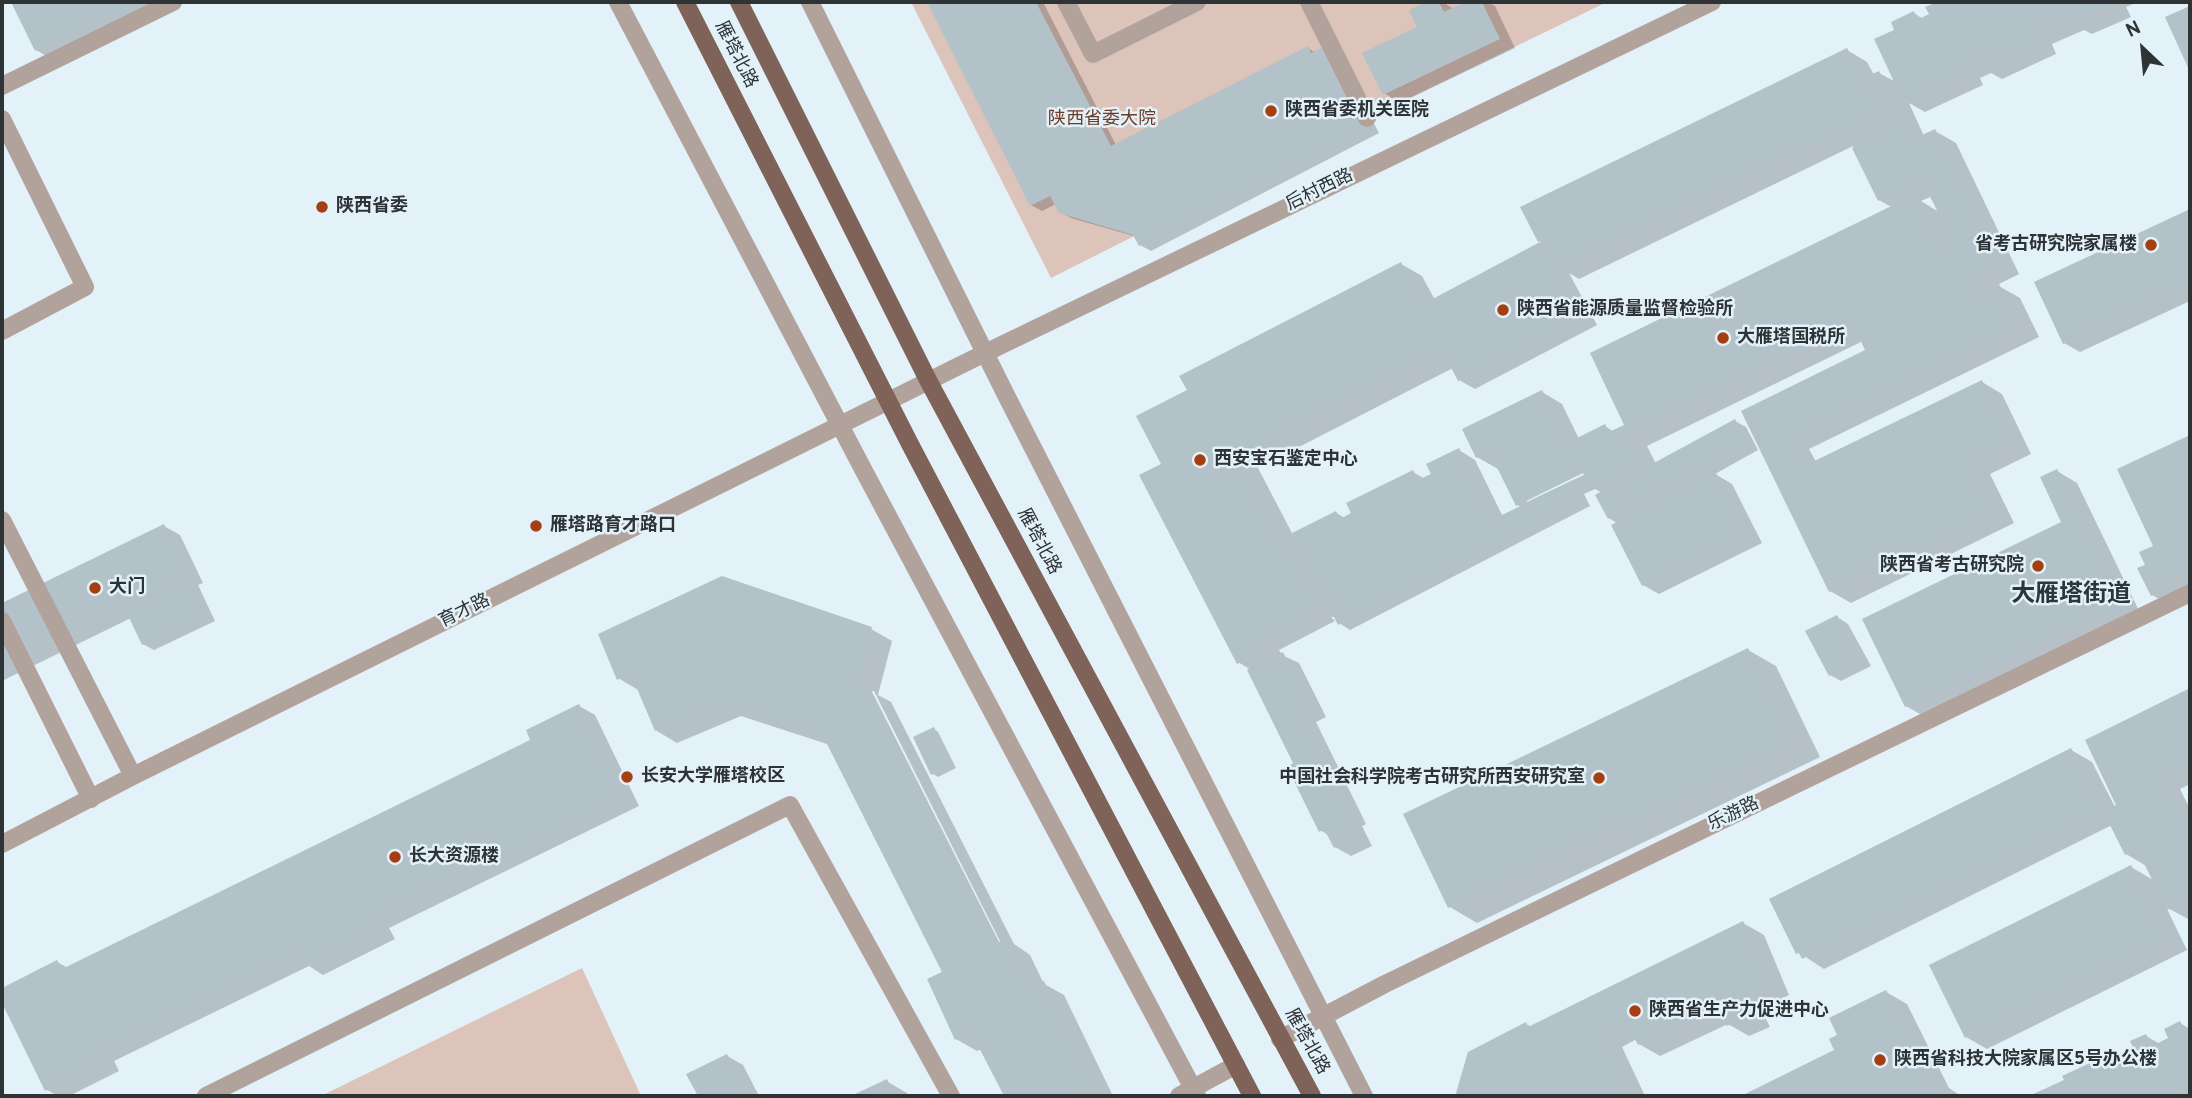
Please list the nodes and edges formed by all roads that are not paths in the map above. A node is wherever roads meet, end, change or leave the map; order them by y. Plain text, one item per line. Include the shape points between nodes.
1 (173, 2) edge
2 (618, 2) edge
3 (685, 2) edge
4 (739, 2) edge
5 (810, 2) edge
6 (1066, 2) edge
7 (1197, 2) edge
8 (1309, 2) edge
9 (1712, 2) edge
10 (2, 86) edge
11 (1367, 118) dead end
12 (2, 119) edge
13 (2, 331) edge
14 (985, 353) junction
15 (929, 382) junction
16 (889, 402) junction
17 (841, 426) junction
18 (2, 520) edge
19 (2190, 593) edge
20 (2, 621) edge
21 (133, 776) junction
22 (91, 799) junction
23 (2, 844) edge
24 (1323, 1016) junction
25 (1280, 1040) junction
26 (1236, 1065) junction
27 (1190, 1094) edge
28 (206, 1096) edge
29 (951, 1096) edge
30 (1252, 1096) edge
31 (1312, 1096) edge
32 (1364, 1096) edge

1 - 10 street
2 - 17 street
3 - 16 main road, 雁塔北路
4 - 15 main road, 雁塔北路
5 - 14 street
6 - 7 street via 1093,54
8 - 11 street
9 - 14 street, 后村西路
12 - 13 street via 85,287
14 - 15 street, 后村西路
14 - 24 street
15 - 16 street, 育才路
15 - 25 main road, 雁塔北路
16 - 17 street, 育才路
16 - 26 main road, 雁塔北路
17 - 21 street, 育才路
17 - 27 street
18 - 21 street
19 - 24 street, 乐游路
20 - 22 street
21 - 22 street, 育才路
22 - 23 street, 育才路
24 - 25 street, 乐游路
24 - 32 street
25 - 31 main road, 雁塔北路
26 - 27 street
26 - 30 main road, 雁塔北路
28 - 29 street via 790,805

